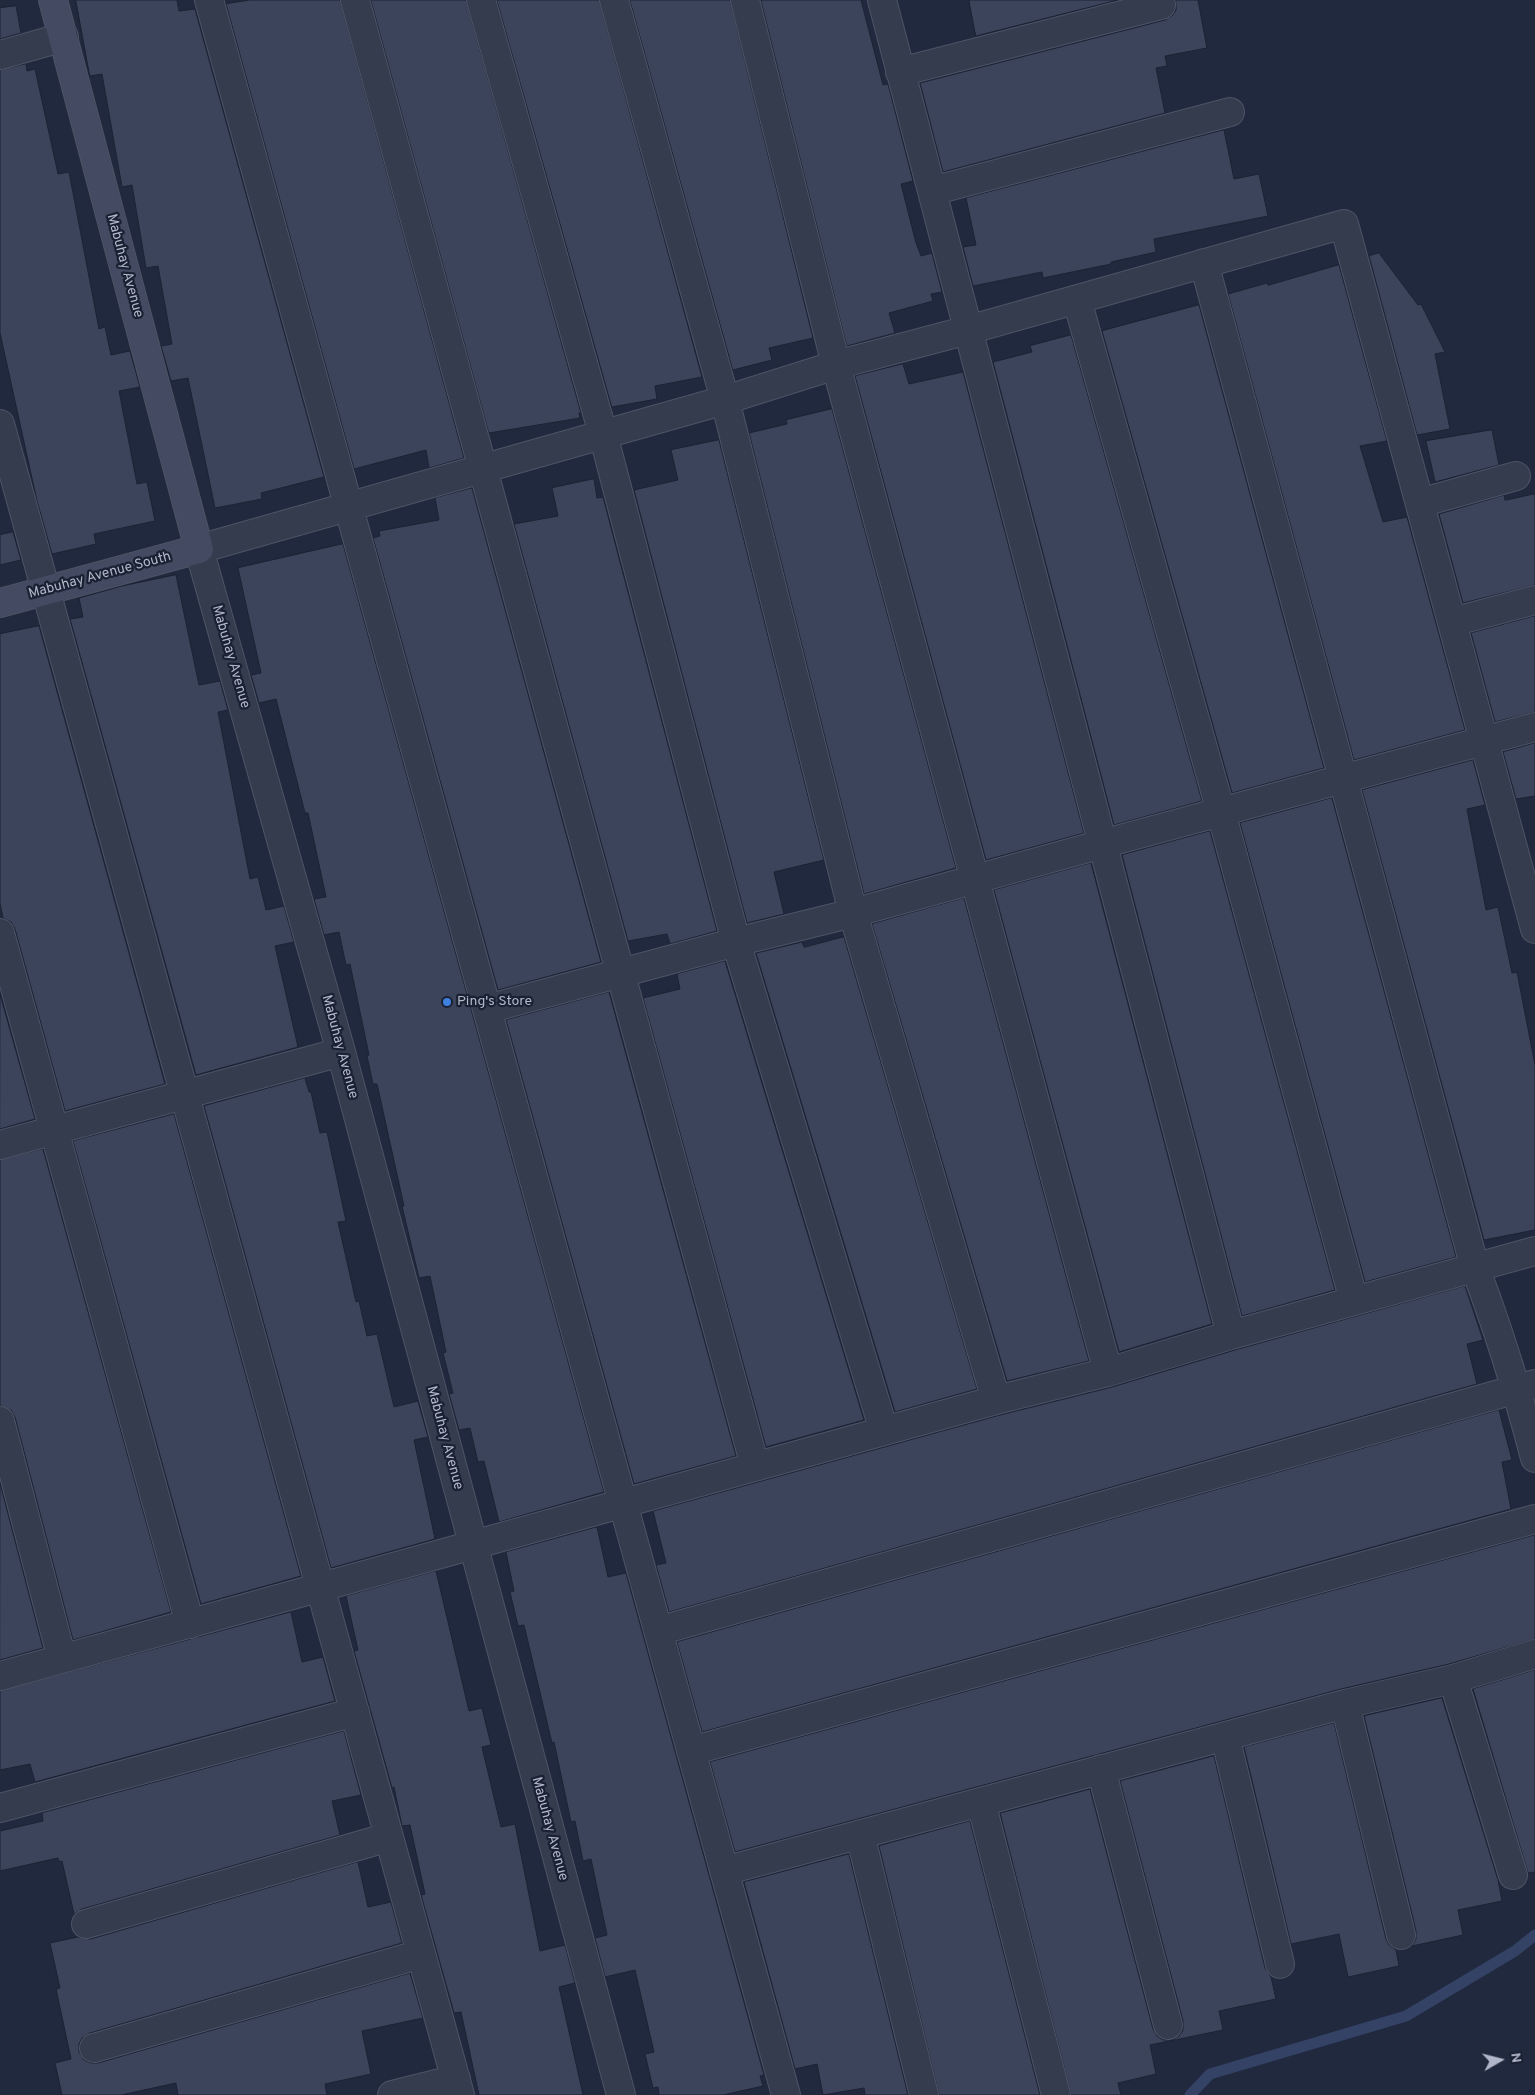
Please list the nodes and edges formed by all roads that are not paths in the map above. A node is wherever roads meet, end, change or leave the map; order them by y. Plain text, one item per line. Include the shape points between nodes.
1 (53, 0) edge
2 (209, 0) edge
3 (355, 0) edge
4 (481, 0) edge
5 (614, 0) edge
6 (745, 0) edge
7 (882, 0) edge
8 (1161, 5) dead end
9 (64, 37) junction
10 (0, 55) edge
11 (900, 72) junction
12 (1230, 112) dead end
13 (932, 191) junction
14 (1204, 263) junction
15 (1077, 300) junction
16 (968, 330) junction
17 (836, 365) junction
18 (724, 400) junction
19 (0, 424) edge
20 (603, 434) junction
21 (482, 468) junction
22 (1516, 476) dead end
23 (1420, 503) junction
24 (348, 507) junction
25 (199, 549) junction
26 (46, 590) junction
27 (1535, 600) edge
28 (0, 603) edge
29 (1452, 622) junction
30 (1535, 727) edge
31 (1484, 741) junction
32 (1343, 779) junction
33 (1221, 812) junction
34 (1102, 844) junction
35 (1527, 866) edge
36 (976, 880) junction
37 (853, 913) junction
38 (1535, 929) edge
39 (0, 933) edge
40 (736, 942) junction
41 (620, 974) junction
42 (487, 1009) junction
43 (341, 1052) junction
44 (184, 1094) junction
45 (54, 1130) junction
46 (0, 1145) edge
47 (1535, 1251) edge
48 (1475, 1268) junction
49 (1354, 1301) junction
50 (1231, 1335) junction
51 (1108, 1372) junction
52 (1526, 1387) edge
53 (996, 1400) junction
54 (0, 1421) edge
55 (884, 1431) junction
56 (1535, 1458) edge
57 (755, 1466) junction
58 (623, 1503) junction
59 (1535, 1519) edge
60 (473, 1545) junction
61 (320, 1588) junction
62 (190, 1624) junction
63 (658, 1631) junction
64 (1535, 1654) edge
65 (62, 1659) junction
66 (0, 1676) edge
67 (1453, 1679) junction
68 (1345, 1704) junction
69 (355, 1712) junction
70 (1225, 1736) junction
71 (691, 1751) junction
72 (1101, 1770) junction
73 (981, 1802) junction
74 (0, 1808) edge
75 (860, 1834) junction
76 (389, 1837) junction
77 (724, 1871) junction
78 (1513, 1875) dead end
79 (86, 1924) dead end
80 (1401, 1935) dead end
81 (421, 1954) junction
82 (1280, 1964) dead end
83 (1168, 2025) dead end
84 (94, 2048) dead end
85 (458, 2087) edge
86 (392, 2095) edge
87 (621, 2095) edge
88 (786, 2095) edge
89 (924, 2095) edge
90 (1056, 2095) edge

1 - 9 street, Mabuhay Avenue
2 - 24 street
3 - 21 street
4 - 20 street
5 - 18 street
6 - 17 street
7 - 11 street
8 - 11 street
9 - 10 street
9 - 25 street, Mabuhay Avenue
11 - 13 street
12 - 13 street
13 - 16 street
14 - 15 street
14 - 23 street via 1344,224
14 - 32 street
15 - 16 street
15 - 33 street
16 - 17 street
16 - 34 street
17 - 18 street
17 - 36 street
18 - 20 street
18 - 37 street
19 - 26 street
20 - 21 street
20 - 40 street
21 - 24 street
21 - 41 street
22 - 23 street
23 - 29 street
24 - 25 street
24 - 42 street
25 - 26 street, Mabuhay Avenue South
25 - 43 street, Mabuhay Avenue
26 - 28 street, Mabuhay Avenue South
26 - 44 street
27 - 29 street
29 - 31 street
30 - 31 street
31 - 32 street
31 - 35 street
32 - 33 street
32 - 48 street
33 - 34 street
33 - 49 street
34 - 36 street
34 - 50 street
35 - 38 street
36 - 37 street
36 - 51 street
37 - 40 street
37 - 53 street
39 - 45 street
40 - 41 street
40 - 55 street
41 - 42 street
41 - 57 street
42 - 58 street
43 - 44 street
43 - 60 street, Mabuhay Avenue
44 - 45 street
44 - 61 street
45 - 46 street
45 - 62 street
47 - 48 street
48 - 49 street
48 - 52 street
49 - 50 street
50 - 51 street
51 - 53 street
52 - 56 street
52 - 63 street
53 - 55 street
54 - 65 street
55 - 57 street
57 - 58 street
58 - 60 street
58 - 63 street
59 - 71 street
60 - 61 street
60 - 87 street, Mabuhay Avenue
61 - 62 street
61 - 69 street
62 - 65 street
63 - 71 street
64 - 67 street
65 - 66 street
67 - 68 street
67 - 78 street
68 - 70 street
68 - 80 street
69 - 74 street
69 - 76 street
70 - 72 street
70 - 82 street
71 - 77 street
72 - 73 street
72 - 83 street
73 - 75 street
73 - 90 street
75 - 77 street
75 - 89 street
76 - 79 street
76 - 81 street
77 - 88 street
81 - 84 street
81 - 85 street
85 - 86 street

